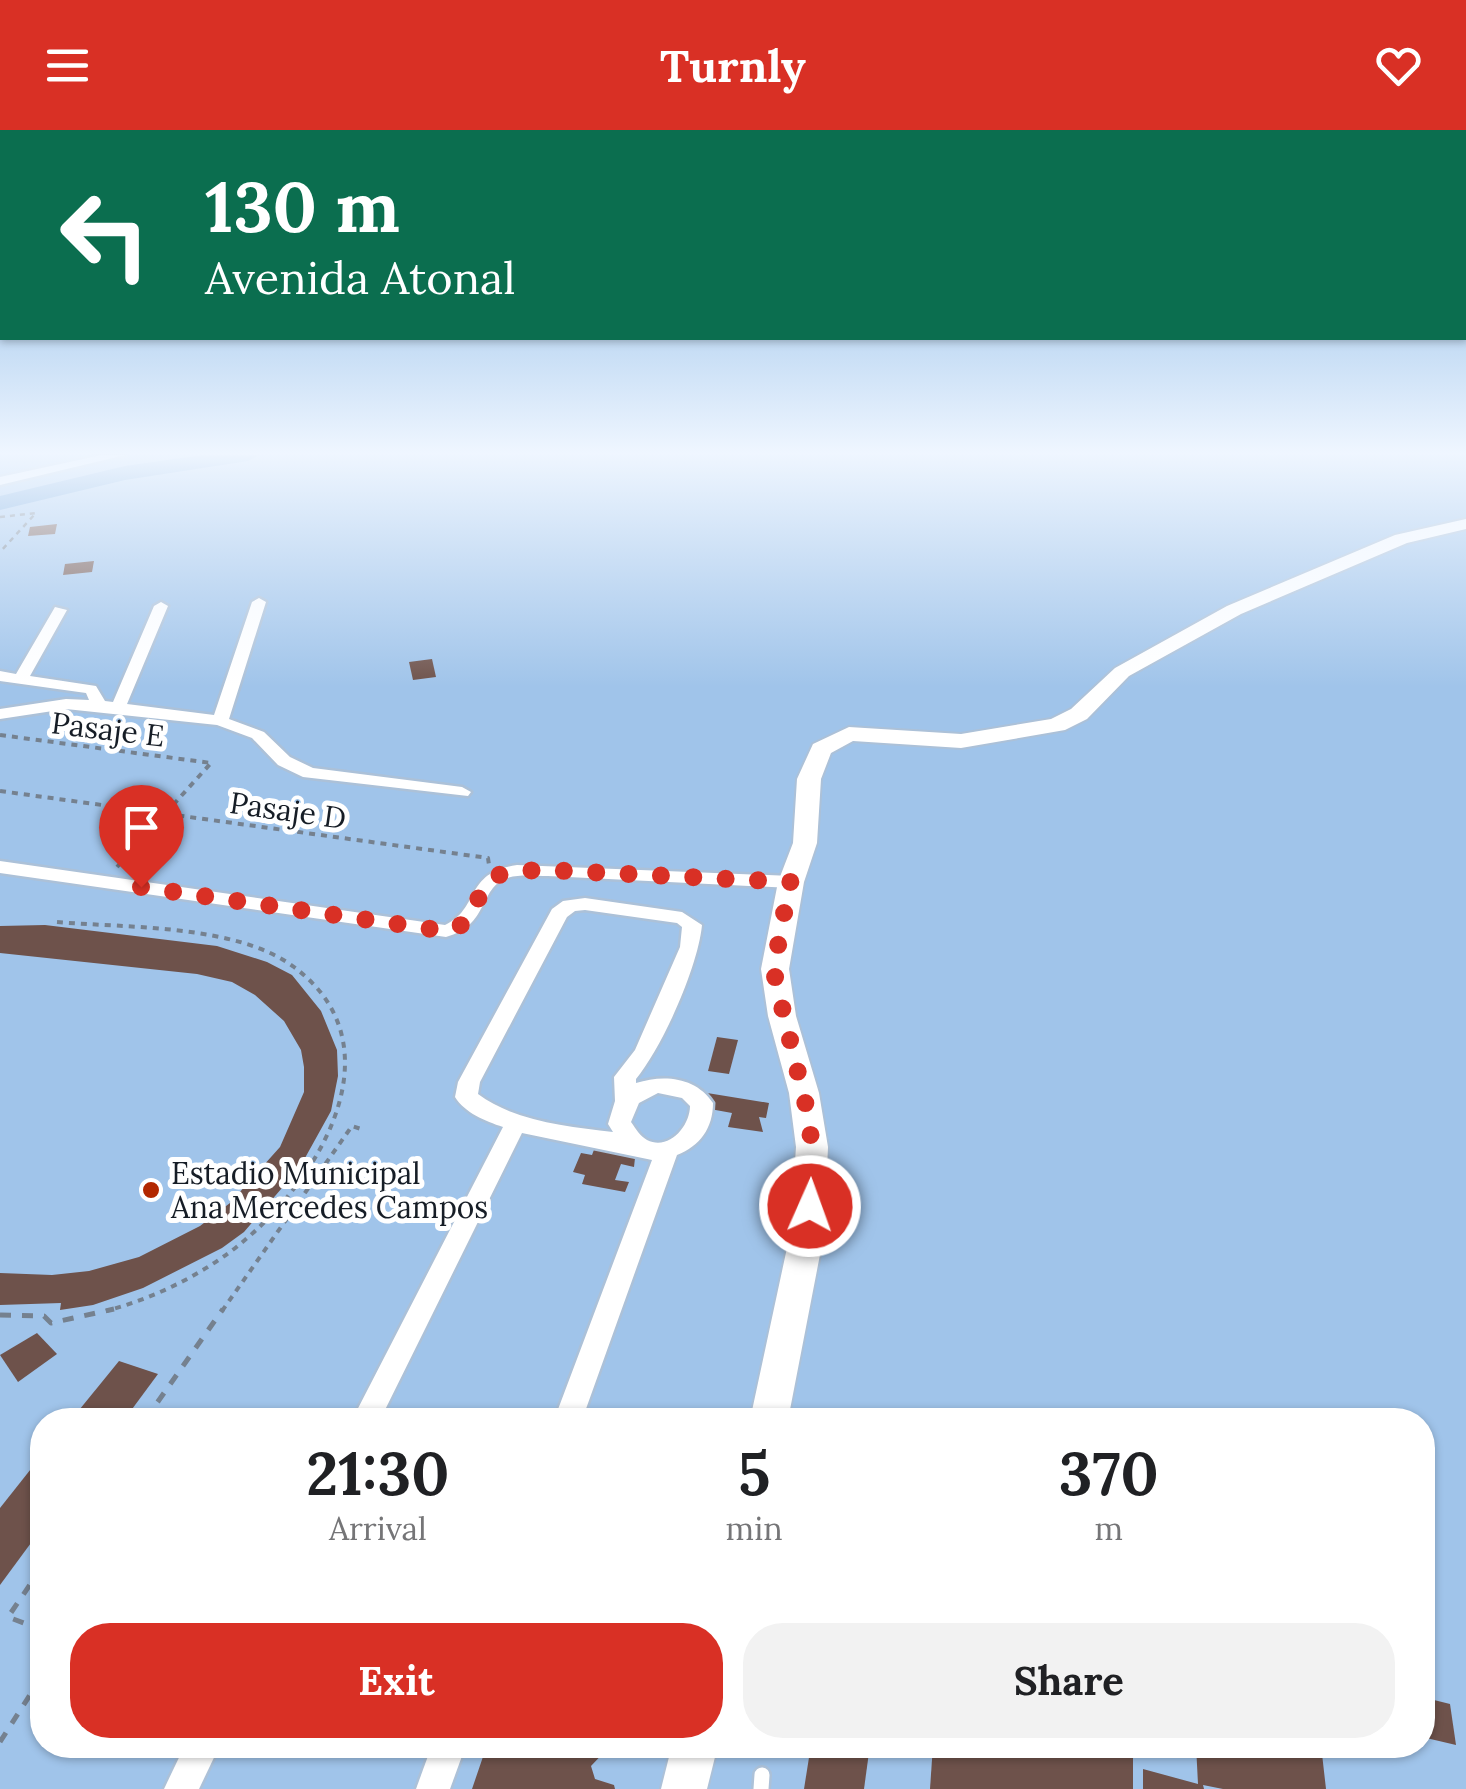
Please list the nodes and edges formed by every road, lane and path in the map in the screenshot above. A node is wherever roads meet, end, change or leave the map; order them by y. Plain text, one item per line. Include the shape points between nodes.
1 (22, 532) edge
2 (1432, 532) edge
3 (0, 552) edge
4 (259, 602) dead end
5 (161, 606) dead end
6 (60, 610) dead end
7 (0, 676) edge
8 (21, 678) junction
9 (97, 705) junction
10 (118, 708) junction
11 (0, 714) edge
12 (220, 721) junction
13 (0, 735) edge
14 (211, 763) joint
15 (0, 791) edge
16 (462, 792) dead end
17 (165, 813) junction
18 (0, 867) edge
19 (500, 875) junction
20 (103, 882) junction
21 (791, 882) junction
22 (57, 922) dead end
23 (644, 1054) junction
24 (658, 1086) junction
25 (623, 1106) junction
26 (516, 1123) junction
27 (364, 1130) dead end
28 (570, 1133) junction
29 (636, 1144) junction
30 (668, 1149) junction
31 (0, 1316) edge
32 (153, 1408) edge
33 (372, 1408) edge
34 (572, 1408) edge
35 (771, 1408) edge
36 (30, 1585) edge
37 (30, 1625) edge
38 (30, 1695) edge
39 (0, 1742) edge
40 (196, 1758) edge
41 (444, 1758) edge
42 (692, 1758) edge
43 (181, 1789) edge
44 (433, 1789) edge
45 (684, 1789) edge

1 - 3 path
2 - 21 street via 1234,610 1122,672 1079,714 1057,725 960,741 875,733 831,740 811,772 805,843
4 - 12 street
5 - 10 street
6 - 8 street
7 - 8 street
8 - 9 street via 91,690
9 - 10 street
9 - 11 street
10 - 12 street
12 - 16 street via 258,735 284,761 310,773
13 - 14 path, Pasaje E
14 - 17 path
15 - 17 path, Pasaje D
17 - 19 path, Pasaje D via 488,858 490,870
17 - 20 path
18 - 20 street
19 - 20 street via 468,921 446,931
19 - 21 street via 548,870
21 - 35 street via 775,978 808,1114 810,1206
22 - 31 path via 234,943 296,968 338,1019 346,1085 309,1167 228,1254 169,1289 95,1316 51,1322 44,1316
23 - 24 street
23 - 25 street via 625,1077
23 - 26 street via 690,947 692,925 682,918 570,905 559,913 466,1097 476,1108
24 - 25 street via 635,1093
24 - 30 street via 682,1089 703,1112 698,1132
25 - 28 street
25 - 29 street via 619,1124
26 - 28 street
26 - 33 street
27 - 32 path via 352,1126
28 - 29 street
29 - 30 street
30 - 34 street
36 - 37 path via 8,1617
38 - 39 path
40 - 43 street
41 - 44 street
42 - 45 street

